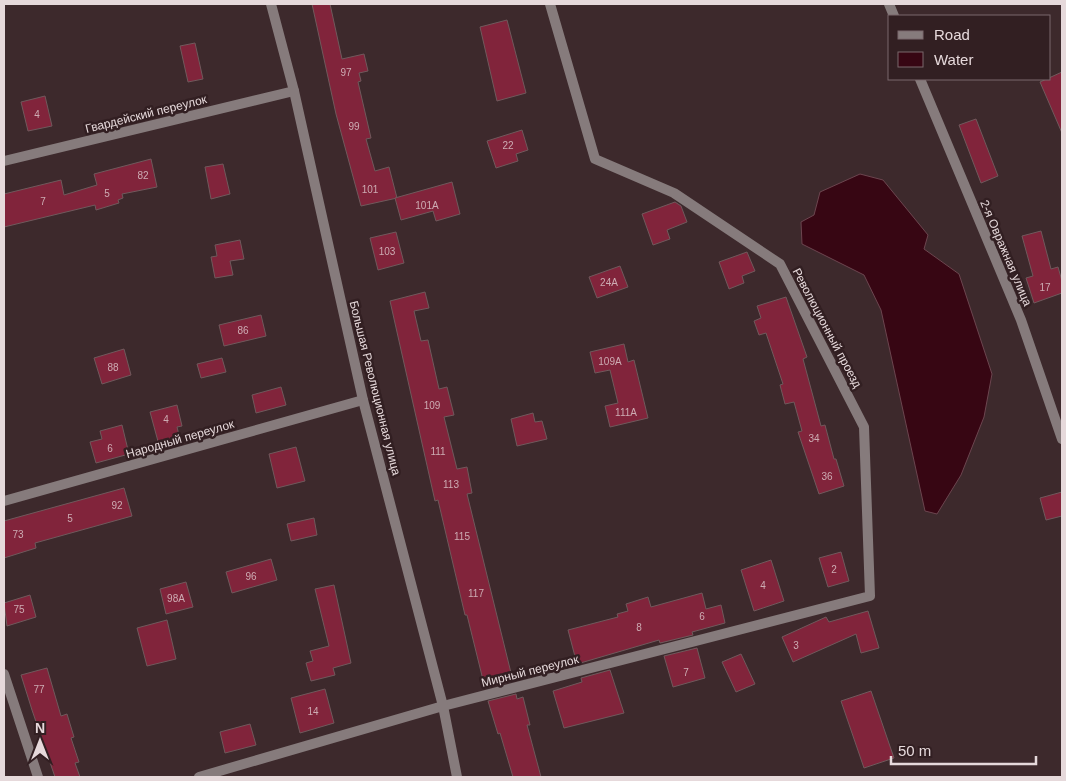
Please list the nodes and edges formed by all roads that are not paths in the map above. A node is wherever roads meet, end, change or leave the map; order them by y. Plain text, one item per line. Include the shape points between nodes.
1 (271, 4) edge
2 (550, 4) edge
3 (920, 80) edge
4 (294, 91) junction
5 (4, 161) edge
6 (363, 400) junction
7 (1062, 439) edge
8 (4, 501) edge
9 (870, 596) joint
10 (4, 674) edge
11 (443, 706) junction
12 (38, 777) edge
13 (199, 777) edge
14 (457, 777) edge

1 - 4 street, Большая Революционная улица
2 - 9 street, Революционный проезд via 595,159 674,193 780,264 864,426
3 - 7 street, 2-я Овражная улица via 1021,320
4 - 5 street, Гвардейский переулок
4 - 6 street, Большая Революционная улица
6 - 8 street, Народный переулок
6 - 11 street, Большая Революционная улица
9 - 11 street, Мирный переулок
10 - 12 street
11 - 13 street, Мирный переулок
11 - 14 street, Большая Революционная улица via 453,770

